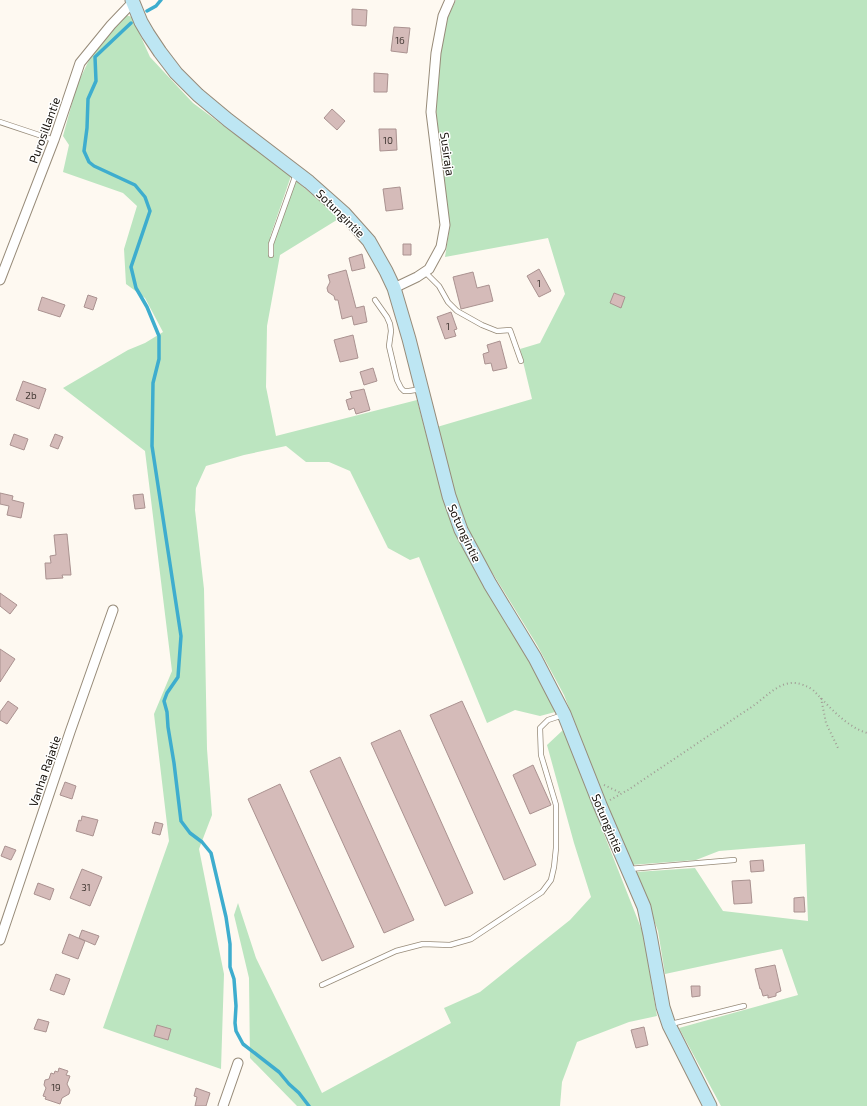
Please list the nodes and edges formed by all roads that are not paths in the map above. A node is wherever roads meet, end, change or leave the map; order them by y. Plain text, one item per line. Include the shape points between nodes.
1 (450, 0) edge
2 (132, 1) edge
3 (0, 122) edge
4 (54, 140) junction
5 (297, 173) junction
6 (271, 255) dead end
7 (425, 272) junction
8 (0, 280) edge
9 (394, 288) junction
10 (375, 300) dead end
11 (521, 362) dead end
12 (421, 389) junction
13 (113, 610) dead end
14 (564, 714) junction
15 (734, 860) dead end
16 (628, 870) junction
17 (0, 940) edge
18 (322, 984) dead end
19 (744, 1006) dead end
20 (669, 1025) junction
21 (238, 1062) dead end
22 (223, 1106) edge
23 (710, 1106) edge

1 - 7 street, Susiraja via 443,16 436,53 431,112 446,225 441,247 432,265
2 - 4 street, Purosillantie via 80,63
2 - 5 street, Sotungintie via 160,52 198,95
3 - 4 lane
4 - 8 street, Purosillantie
5 - 6 lane via 271,244
5 - 9 street, Sotungintie via 344,213 369,241
7 - 9 street, Susiraja
7 - 11 lane via 457,311 497,331 510,330
9 - 12 street, Sotungintie
10 - 12 lane via 390,324 389,346 401,388 404,391
12 - 14 street, Sotungintie via 449,496 461,530 535,658
13 - 17 street, Vanha Rajatie
14 - 16 street, Sotungintie
14 - 18 lane via 548,720 540,728 541,755 556,805 554,866 551,880 542,892 471,939 450,945 423,944 396,951
15 - 16 lane
16 - 20 street, Sotungintie via 644,907 663,1007
19 - 20 lane
20 - 23 street, Sotungintie
21 - 22 street

